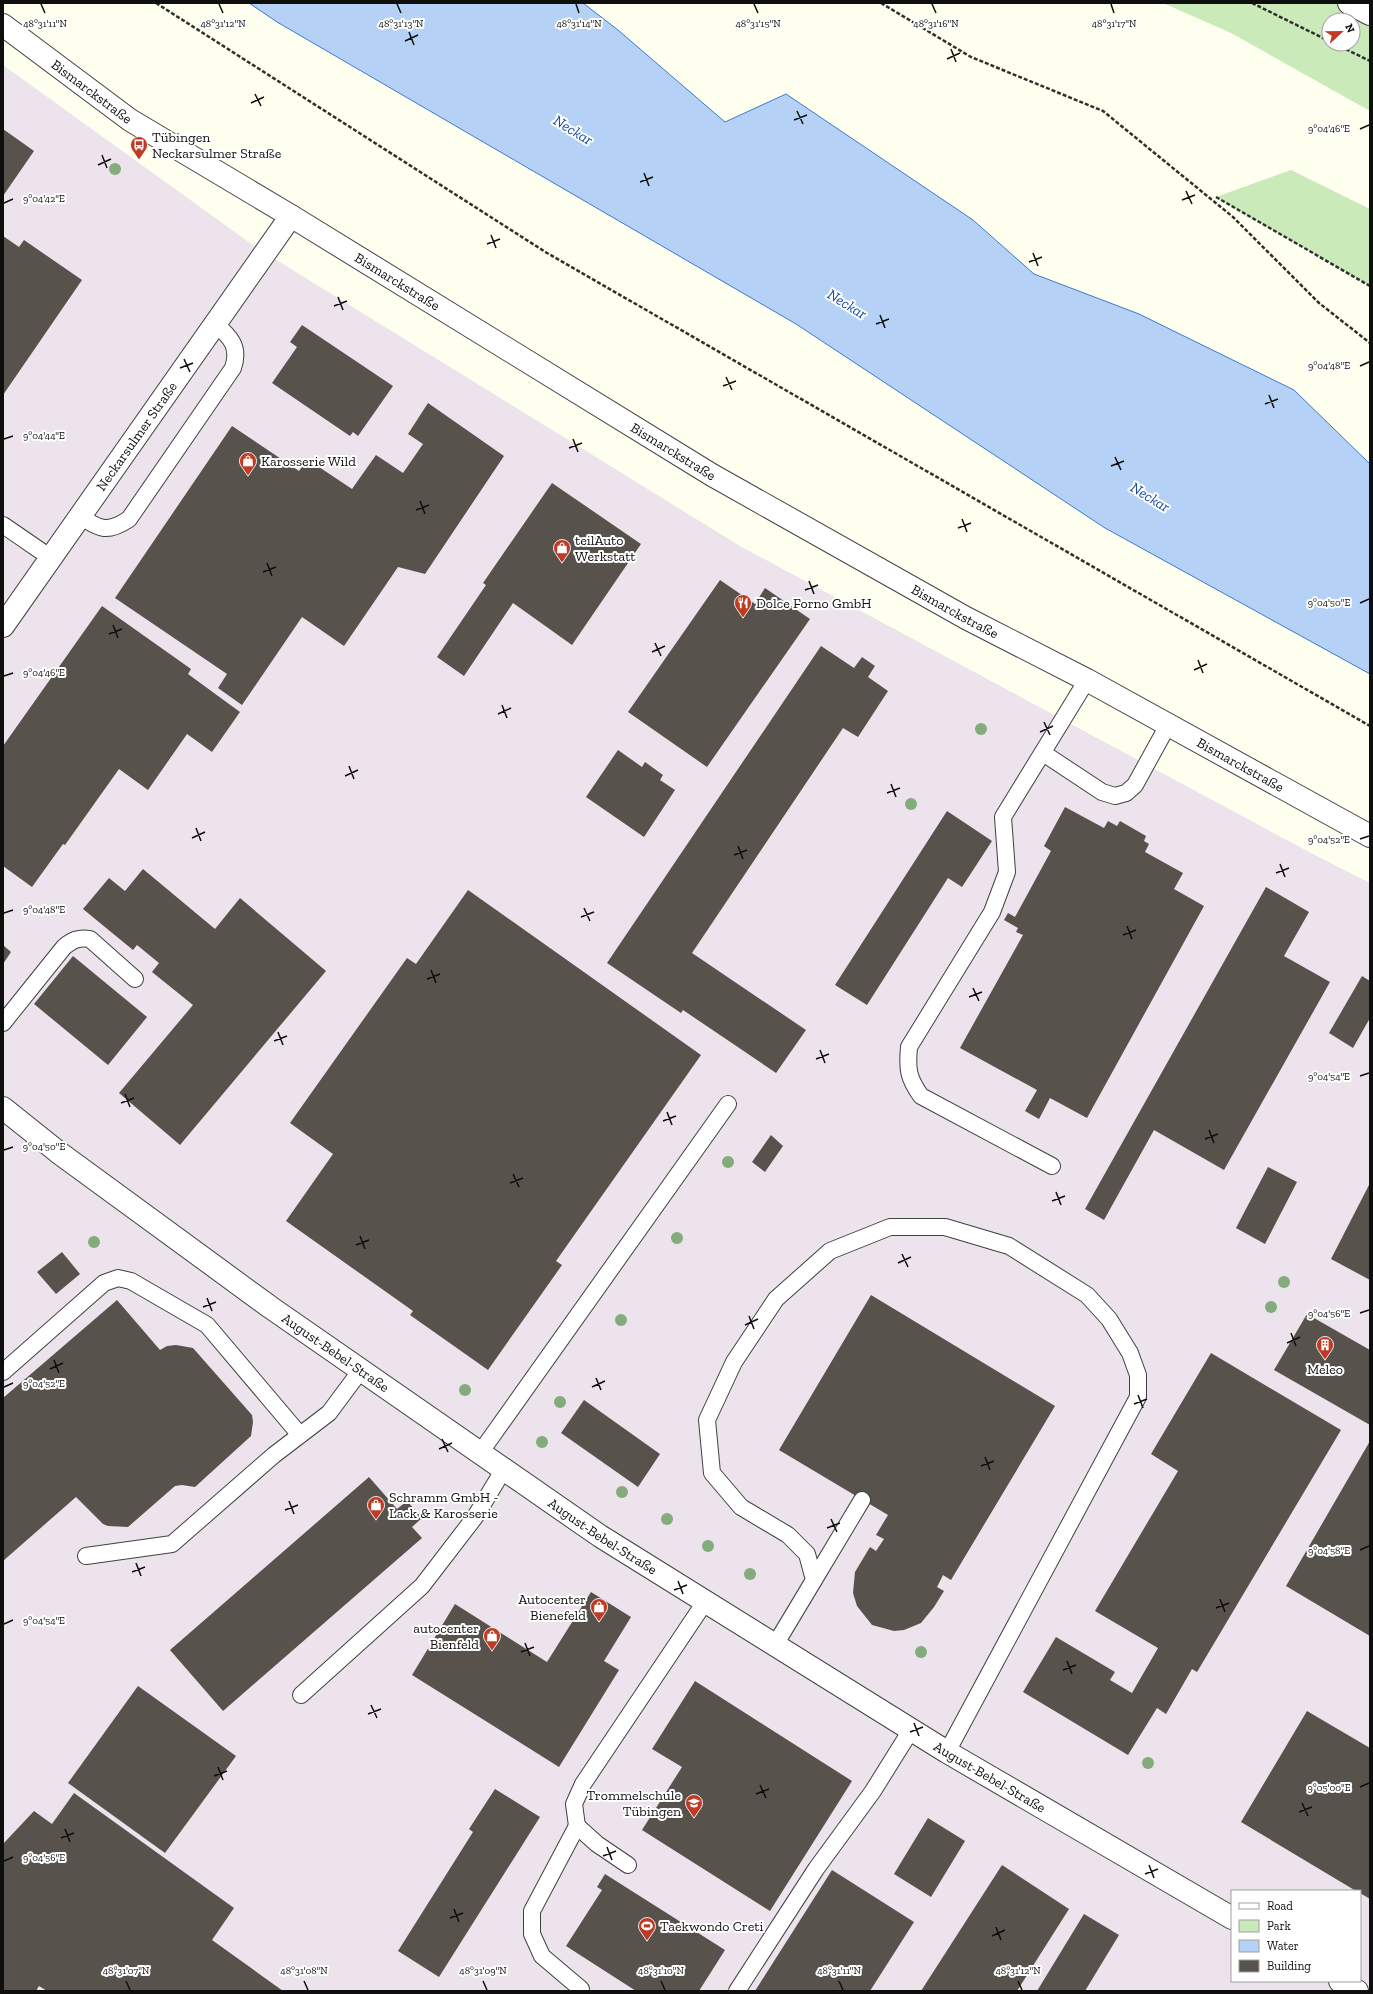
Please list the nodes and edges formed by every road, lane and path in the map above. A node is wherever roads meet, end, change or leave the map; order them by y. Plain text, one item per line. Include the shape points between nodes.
1 (156, 3) edge
2 (881, 3) edge
3 (1252, 3) edge
4 (1349, 3) edge
5 (1370, 14) edge
6 (3, 25) edge
7 (1321, 37) edge
8 (1351, 52) edge
9 (1370, 61) edge
10 (1216, 197) dead end
11 (291, 216) junction
12 (1370, 286) edge
13 (215, 324) junction
14 (1370, 343) edge
15 (80, 516) junction
16 (3, 525) edge
17 (51, 558) junction
18 (3, 626) edge
19 (1087, 680) junction
20 (1168, 725) junction
21 (1370, 726) edge
22 (1043, 753) junction
23 (1370, 836) edge
24 (135, 979) dead end
25 (3, 1023) edge
26 (728, 1104) dead end
27 (3, 1108) edge
28 (1052, 1166) dead end
29 (361, 1370) junction
30 (3, 1372) edge
31 (300, 1435) junction
32 (480, 1453) junction
33 (504, 1469) junction
34 (862, 1500) dead end
35 (86, 1556) dead end
36 (814, 1580) junction
37 (706, 1602) junction
38 (775, 1645) junction
39 (301, 1695) dead end
40 (911, 1730) junction
41 (947, 1752) junction
42 (577, 1826) junction
43 (628, 1865) dead end
44 (1231, 1917) edge
45 (1342, 1982) edge
46 (581, 1989) dead end
47 (737, 1991) edge
48 (1357, 1991) edge

1 - 21 path via 547,253
2 - 14 path via 971,57 1103,111 1233,217 1319,303
3 - 7 path
4 - 5 street
6 - 11 street, Bismarckstraße via 130,120
8 - 9 path
10 - 12 path
11 - 13 street, Neckarsulmer Straße
11 - 19 street, Bismarckstraße via 712,474 966,618
13 - 15 street, Neckarsulmer Straße
13 - 15 lane via 229,335 234,345 237,358 233,368 130,519 106,529 94,526
15 - 17 street, Neckarsulmer Straße
16 - 17 lane
17 - 18 street, Neckarsulmer Straße
19 - 20 street, Bismarckstraße
19 - 22 lane
20 - 22 lane via 1135,785 1126,793 1115,796 1102,792
20 - 23 street, Bismarckstraße
22 - 28 lane via 1003,817 1007,872 992,912 909,1047 907,1067 912,1084 921,1096
24 - 25 lane via 90,939 76,939 64,947
26 - 32 lane
27 - 29 street, August-Bebel-Straße via 58,1152 270,1307
29 - 31 lane via 328,1412
29 - 32 street, August-Bebel-Straße
30 - 31 lane via 104,1283 118,1278 131,1281 207,1326
31 - 35 lane via 172,1544
32 - 33 street, August-Bebel-Straße
33 - 37 street, August-Bebel-Straße via 600,1536
33 - 39 lane via 475,1517 422,1586
34 - 36 lane
36 - 38 lane
36 - 41 lane via 807,1554 788,1535 741,1507 712,1473 707,1420 734,1362 776,1299 830,1251 890,1227 945,1227 1009,1246 1088,1295 1109,1319 1130,1354 1138,1375 1138,1397
37 - 38 street, August-Bebel-Straße
37 - 42 lane via 583,1784 574,1804
38 - 40 street, August-Bebel-Straße
40 - 41 street, August-Bebel-Straße
40 - 47 lane via 873,1792 816,1869
41 - 44 street, August-Bebel-Straße
42 - 43 lane via 597,1844
42 - 46 lane via 532,1911 532,1934 542,1956
45 - 48 street

